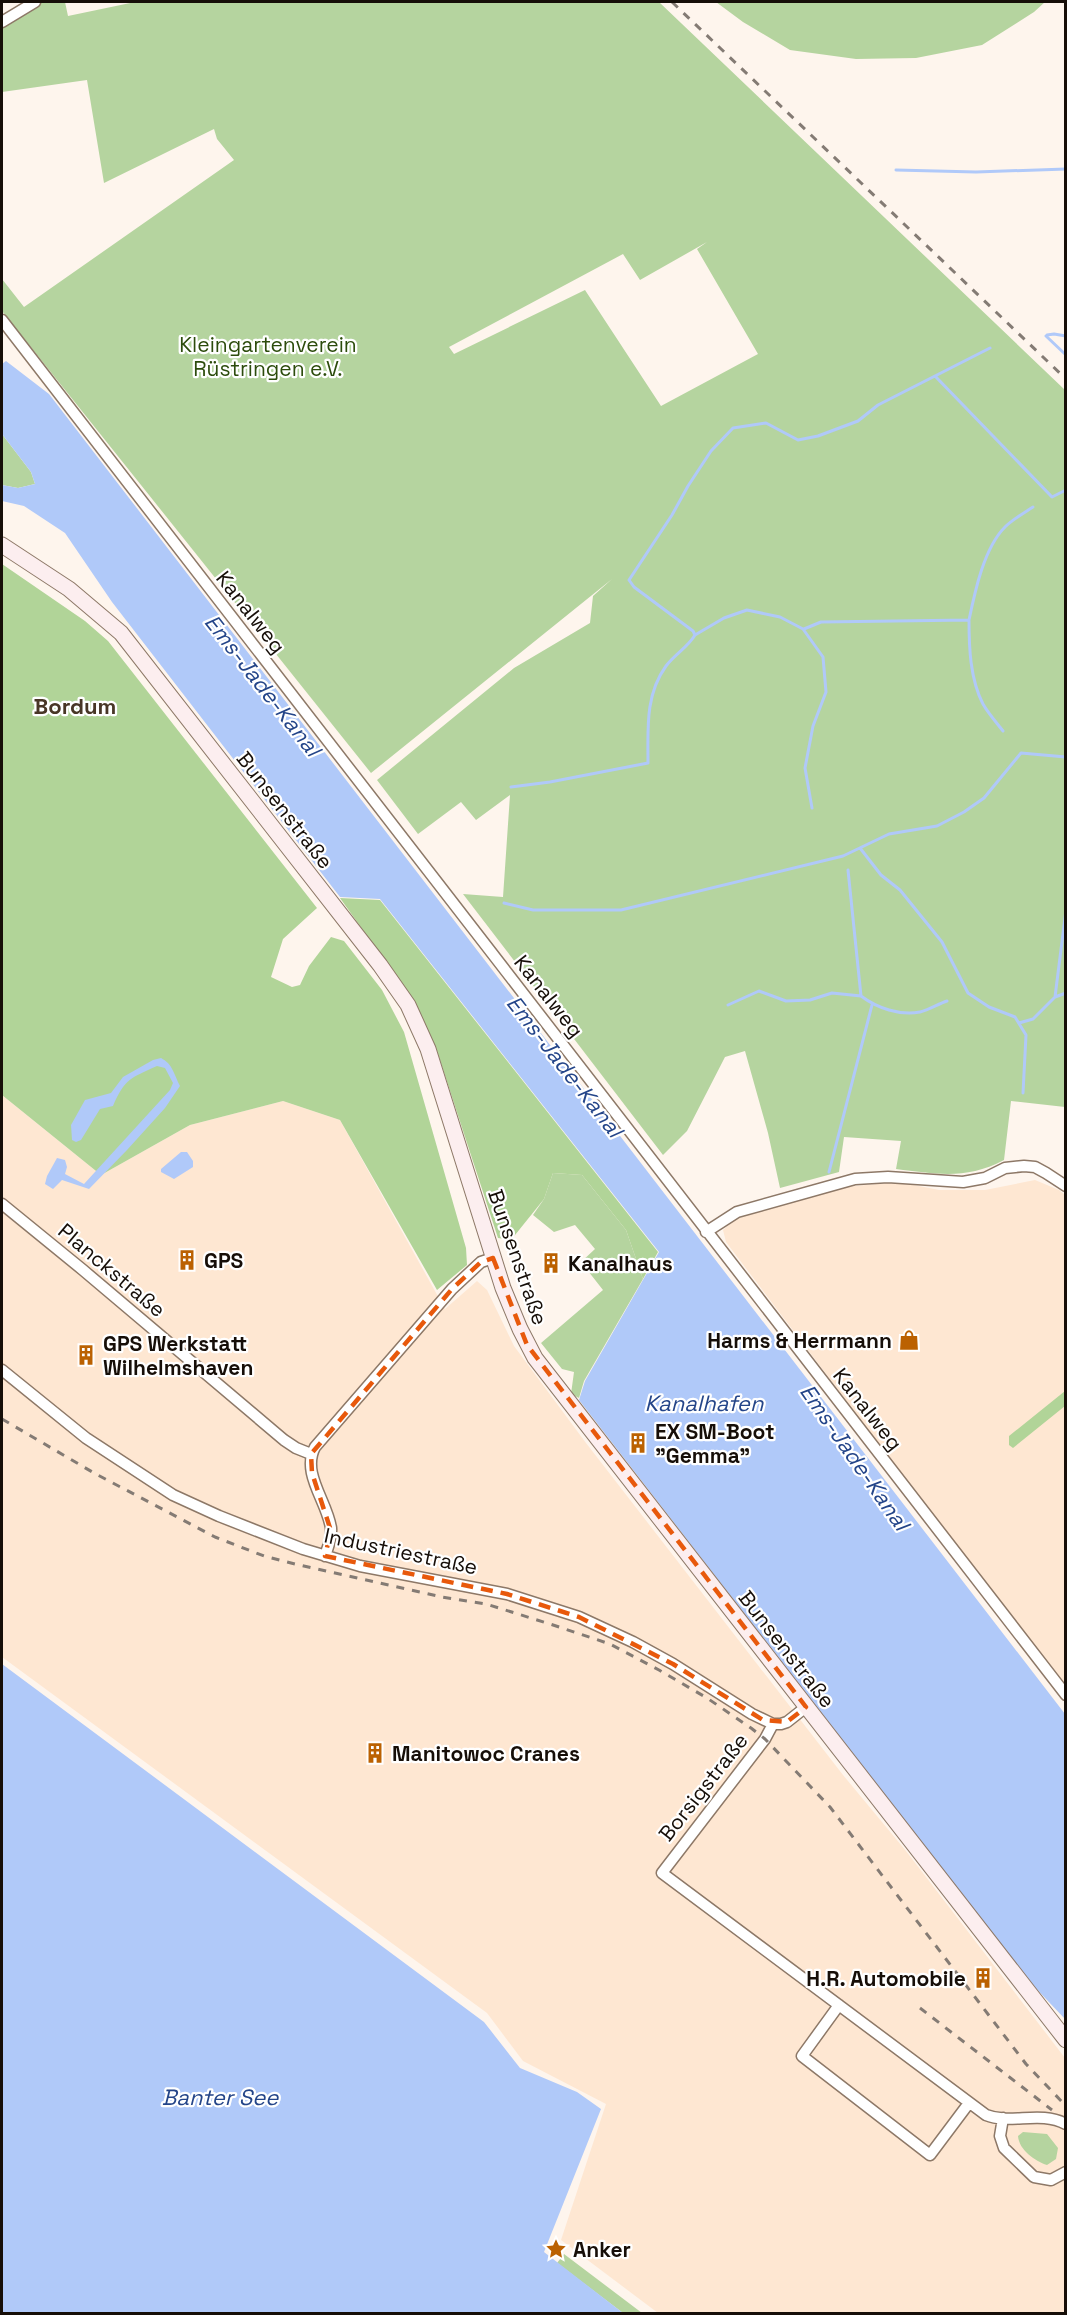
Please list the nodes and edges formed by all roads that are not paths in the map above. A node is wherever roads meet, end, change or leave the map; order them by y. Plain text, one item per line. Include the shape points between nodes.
1 (35, 2) edge
2 (2, 22) edge
3 (2, 320) edge
4 (2, 544) edge
5 (1065, 1186) edge
6 (2, 1204) edge
7 (706, 1232) junction
8 (493, 1258) junction
9 (2, 1371) edge
10 (311, 1454) junction
11 (325, 1556) junction
12 (1065, 1695) edge
13 (806, 1707) junction
14 (773, 1724) junction
15 (839, 2006) junction
16 (1065, 2040) edge
17 (969, 2103) junction
18 (1003, 2118) junction
19 (1065, 2124) edge
20 (1065, 2172) edge

1 - 2 street
3 - 7 street, Kanalweg
4 - 8 street, Bunsenstraße via 69,589 121,633 408,1005 442,1091
5 - 7 street via 1035,1167 1024,1166 963,1182 855,1179 737,1212
6 - 10 street, Planckstraße via 284,1440
7 - 12 street, Kanalweg
8 - 10 street via 481,1263 452,1289
8 - 13 street, Bunsenstraße via 535,1358
9 - 11 street, Industriestraße via 86,1438 173,1495
10 - 11 street via 312,1473 331,1531
11 - 14 street, Industriestraße via 507,1594 579,1617 673,1664
13 - 14 street via 787,1722
13 - 16 street, Bunsenstraße
14 - 15 street, Borsigstraße via 662,1873
15 - 17 street
15 - 17 street via 802,2056 930,2155
17 - 18 street via 986,2115
18 - 19 street via 1044,2117
18 - 20 street via 1000,2136 1004,2148 1034,2177 1051,2180

